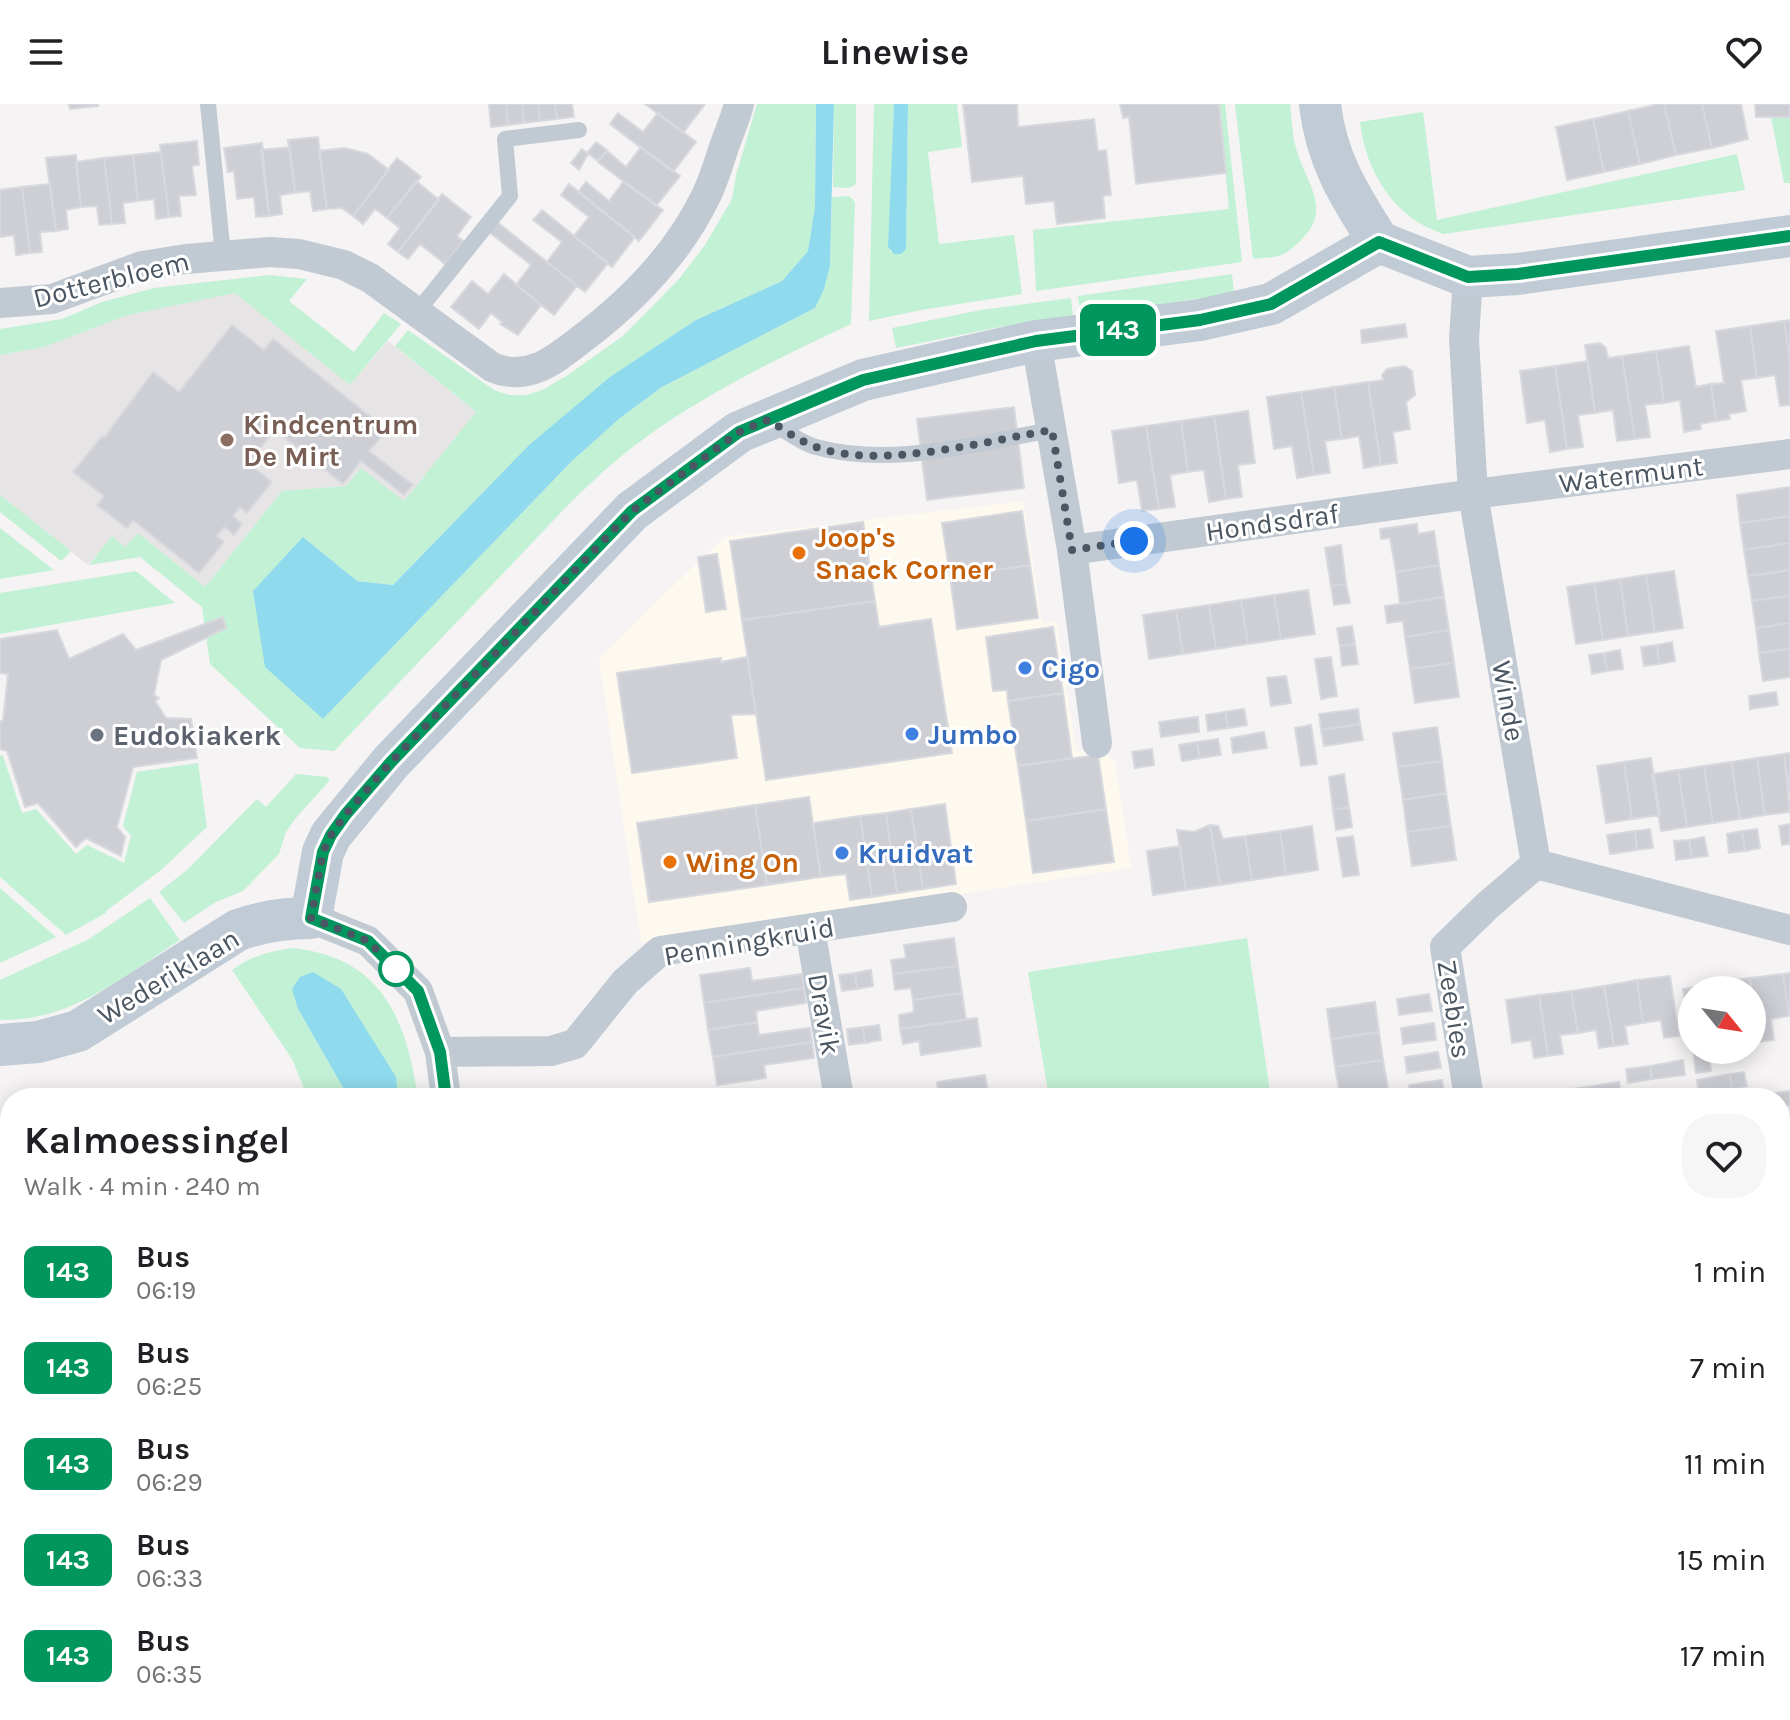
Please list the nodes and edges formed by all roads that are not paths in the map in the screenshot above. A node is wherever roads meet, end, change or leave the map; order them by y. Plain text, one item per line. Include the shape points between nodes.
1 (208, 104) edge
2 (739, 104) edge
3 (1320, 104) edge
4 (579, 130) dead end
5 (1790, 236) edge
6 (1379, 242) junction
7 (223, 255) junction
8 (1468, 277) junction
9 (0, 303) edge
10 (417, 312) junction
11 (1036, 341) junction
12 (768, 420) junction
13 (1052, 430) junction
14 (1790, 454) edge
15 (1473, 494) junction
16 (1072, 550) junction
17 (1097, 743) dead end
18 (1536, 864) junction
19 (952, 907) dead end
20 (311, 918) junction
21 (810, 929) junction
22 (1790, 930) edge
23 (0, 1045) edge
24 (440, 1052) junction
25 (445, 1088) edge
26 (837, 1088) edge
27 (1467, 1088) edge

1 - 7 lane, Dotterbloem
2 - 10 street, Dotterbloem via 707,195 660,270 567,351 533,370 504,372
3 - 6 street via 1326,143 1340,180
4 - 10 lane via 505,139 510,196
5 - 8 street
6 - 8 street
6 - 11 street via 1271,304 1200,320
7 - 9 street, Dotterbloem via 142,266 52,299
7 - 10 street, Dotterbloem via 320,257 370,278
8 - 15 street, Winde via 1464,339
11 - 12 street via 863,380
11 - 13 street
12 - 13 lane via 812,446 868,457
12 - 20 street via 739,432 632,511 391,762 331,835
13 - 16 street
14 - 15 street, Watermunt
15 - 16 street, Hondsdraf
15 - 18 street, Winde
16 - 17 street
18 - 22 street
18 - 27 street, Zeebies via 1445,947
19 - 21 street, Penningkruid
20 - 23 street, Wederiklaan via 285,918 238,930 78,1031
20 - 24 street via 368,941 418,991
21 - 24 street, Penningkruid via 660,951 625,982 575,1044 551,1051
21 - 26 street, Dravik
24 - 25 street

